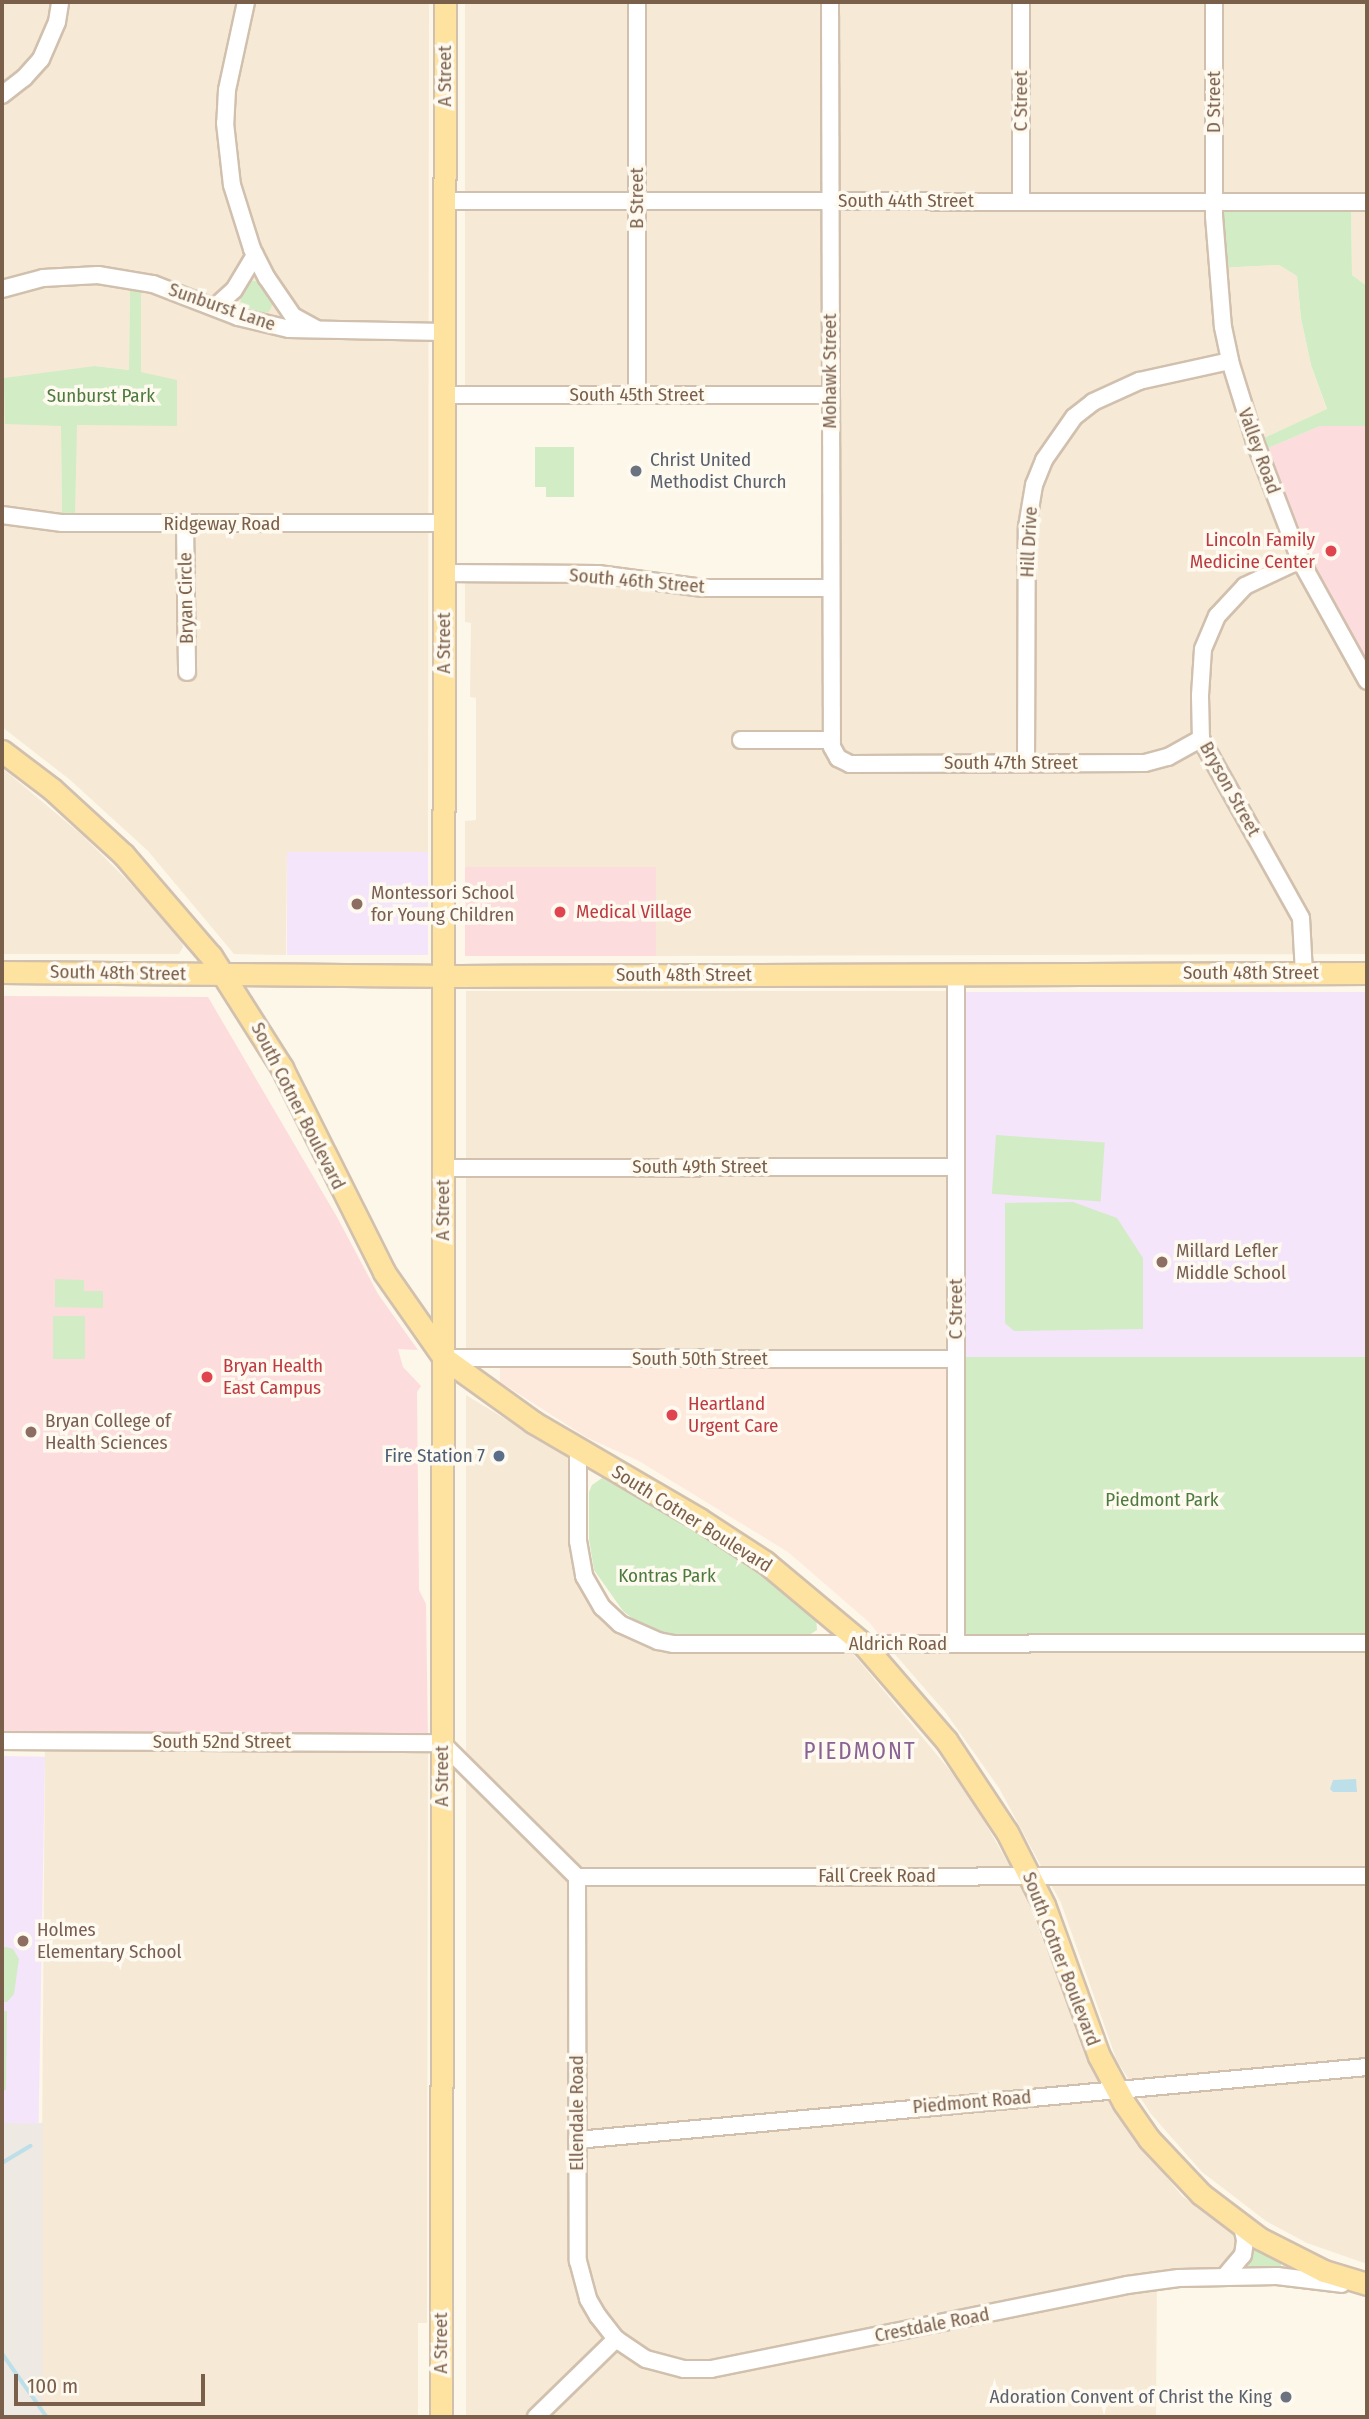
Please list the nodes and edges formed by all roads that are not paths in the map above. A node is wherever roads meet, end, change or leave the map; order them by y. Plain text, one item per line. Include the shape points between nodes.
1 (60, 2) edge
2 (246, 2) edge
3 (445, 2) edge
4 (637, 2) edge
5 (830, 2) edge
6 (1021, 2) edge
7 (1214, 2) edge
8 (2, 94) edge
9 (444, 201) junction
10 (637, 201) junction
11 (830, 201) junction
12 (1021, 201) junction
13 (1213, 201) junction
14 (1367, 201) edge
15 (255, 255) junction
16 (2, 289) edge
17 (215, 307) junction
18 (327, 332) junction
19 (445, 332) junction
20 (1230, 361) junction
21 (444, 395) junction
22 (637, 395) junction
23 (830, 395) junction
24 (2, 515) edge
25 (443, 523) junction
26 (185, 524) junction
27 (1300, 560) junction
28 (443, 573) junction
29 (830, 588) junction
30 (187, 673) dead end
31 (1367, 681) edge
32 (741, 740) dead end
33 (830, 740) junction
34 (1201, 740) junction
35 (2, 751) edge
36 (1026, 763) junction
37 (2, 972) edge
38 (1304, 973) junction
39 (1367, 973) edge
40 (225, 974) junction
41 (956, 974) junction
42 (443, 976) junction
43 (956, 1167) junction
44 (443, 1168) junction
45 (444, 1358) junction
46 (956, 1359) junction
47 (578, 1450) junction
48 (956, 1643) junction
49 (1367, 1643) edge
50 (863, 1644) junction
51 (2, 1741) edge
52 (442, 1743) junction
53 (1030, 1876) junction
54 (1367, 1876) edge
55 (577, 1877) junction
56 (1367, 2067) edge
57 (1116, 2089) junction
58 (577, 2140) junction
59 (1242, 2226) junction
60 (1226, 2275) junction
61 (1366, 2284) edge
62 (616, 2339) junction
63 (441, 2417) edge
64 (536, 2417) edge

1 - 8 street via 51,41 24,78
2 - 15 street via 232,57 225,123 232,185
3 - 9 main road, A Street
4 - 10 street, B Street
5 - 11 street, Mohawk Street
6 - 12 street, C Street
7 - 13 street, D Street
9 - 10 street, South 44th Street
9 - 19 main road, A Street
10 - 11 street, South 44th Street
10 - 22 street, B Street
11 - 12 street, South 44th Street
11 - 23 street, Mohawk Street
12 - 13 street, South 44th Street
13 - 14 street, South 44th Street
13 - 20 street, Valley Road
15 - 17 street via 234,290
15 - 18 street via 293,316
16 - 17 street, Sunburst Lane via 43,278 98,275 153,284
17 - 18 street, Sunburst Lane via 261,323
18 - 19 street, Sunburst Lane
19 - 21 main road, A Street
20 - 27 street, Valley Road via 1247,420
20 - 36 street, Hill Drive via 1139,381 1093,402 1074,417 1044,460 1034,485 1027,527
21 - 22 street, South 45th Street
21 - 25 main road, A Street
22 - 23 street, South 45th Street
23 - 29 street, Mohawk Street
24 - 26 street, Ridgeway Road via 62,523
25 - 26 street, Ridgeway Road
25 - 28 main road, A Street
26 - 30 street, Bryan Circle
27 - 31 street, Valley Road
27 - 34 street, Bryson Street via 1245,586 1217,616 1201,659
28 - 29 street, South 46th Street via 598,573 693,587
28 - 42 main road, A Street
29 - 33 street, Mohawk Street
32 - 33 street
33 - 36 street, South 47th Street via 838,758 850,764
34 - 36 street, South 47th Street via 1152,762
34 - 38 street, Bryson Street via 1297,910 1303,926
35 - 40 main road, South Cotner Boulevard via 71,805 124,855
37 - 40 main road, South 48th Street
38 - 39 main road, South 48th Street
38 - 41 main road, South 48th Street
40 - 42 main road, South 48th Street
40 - 45 main road, South Cotner Boulevard via 282,1068 384,1272
41 - 42 main road, South 48th Street
41 - 43 street, C Street
42 - 44 main road, A Street
43 - 44 street, South 49th Street
43 - 46 street, C Street
44 - 45 main road, A Street
45 - 46 street, South 50th Street
45 - 47 main road, South Cotner Boulevard via 512,1409
45 - 52 main road, A Street
46 - 48 street, C Street
47 - 50 main road, South Cotner Boulevard via 765,1562
47 - 50 street, Aldrich Road via 579,1561 601,1607 620,1623 674,1644
48 - 49 street, Aldrich Road
48 - 50 street, Aldrich Road
50 - 53 main road, South Cotner Boulevard via 963,1763
51 - 52 street, South 52nd Street
52 - 55 street
52 - 63 main road, A Street
53 - 54 street, Fall Creek Road
53 - 55 street, Fall Creek Road
53 - 57 main road, South Cotner Boulevard
55 - 58 street, Ellendale Road
56 - 57 street, Piedmont Road
57 - 58 street, Piedmont Road
57 - 59 main road, South Cotner Boulevard via 1173,2167
58 - 62 street, Ellendale Road via 581,2280
59 - 60 street via 1243,2255
59 - 61 main road, South Cotner Boulevard via 1306,2263
60 - 61 street, Crestdale Road
60 - 62 street, Crestdale Road via 1127,2285 703,2370 656,2362
62 - 64 street

